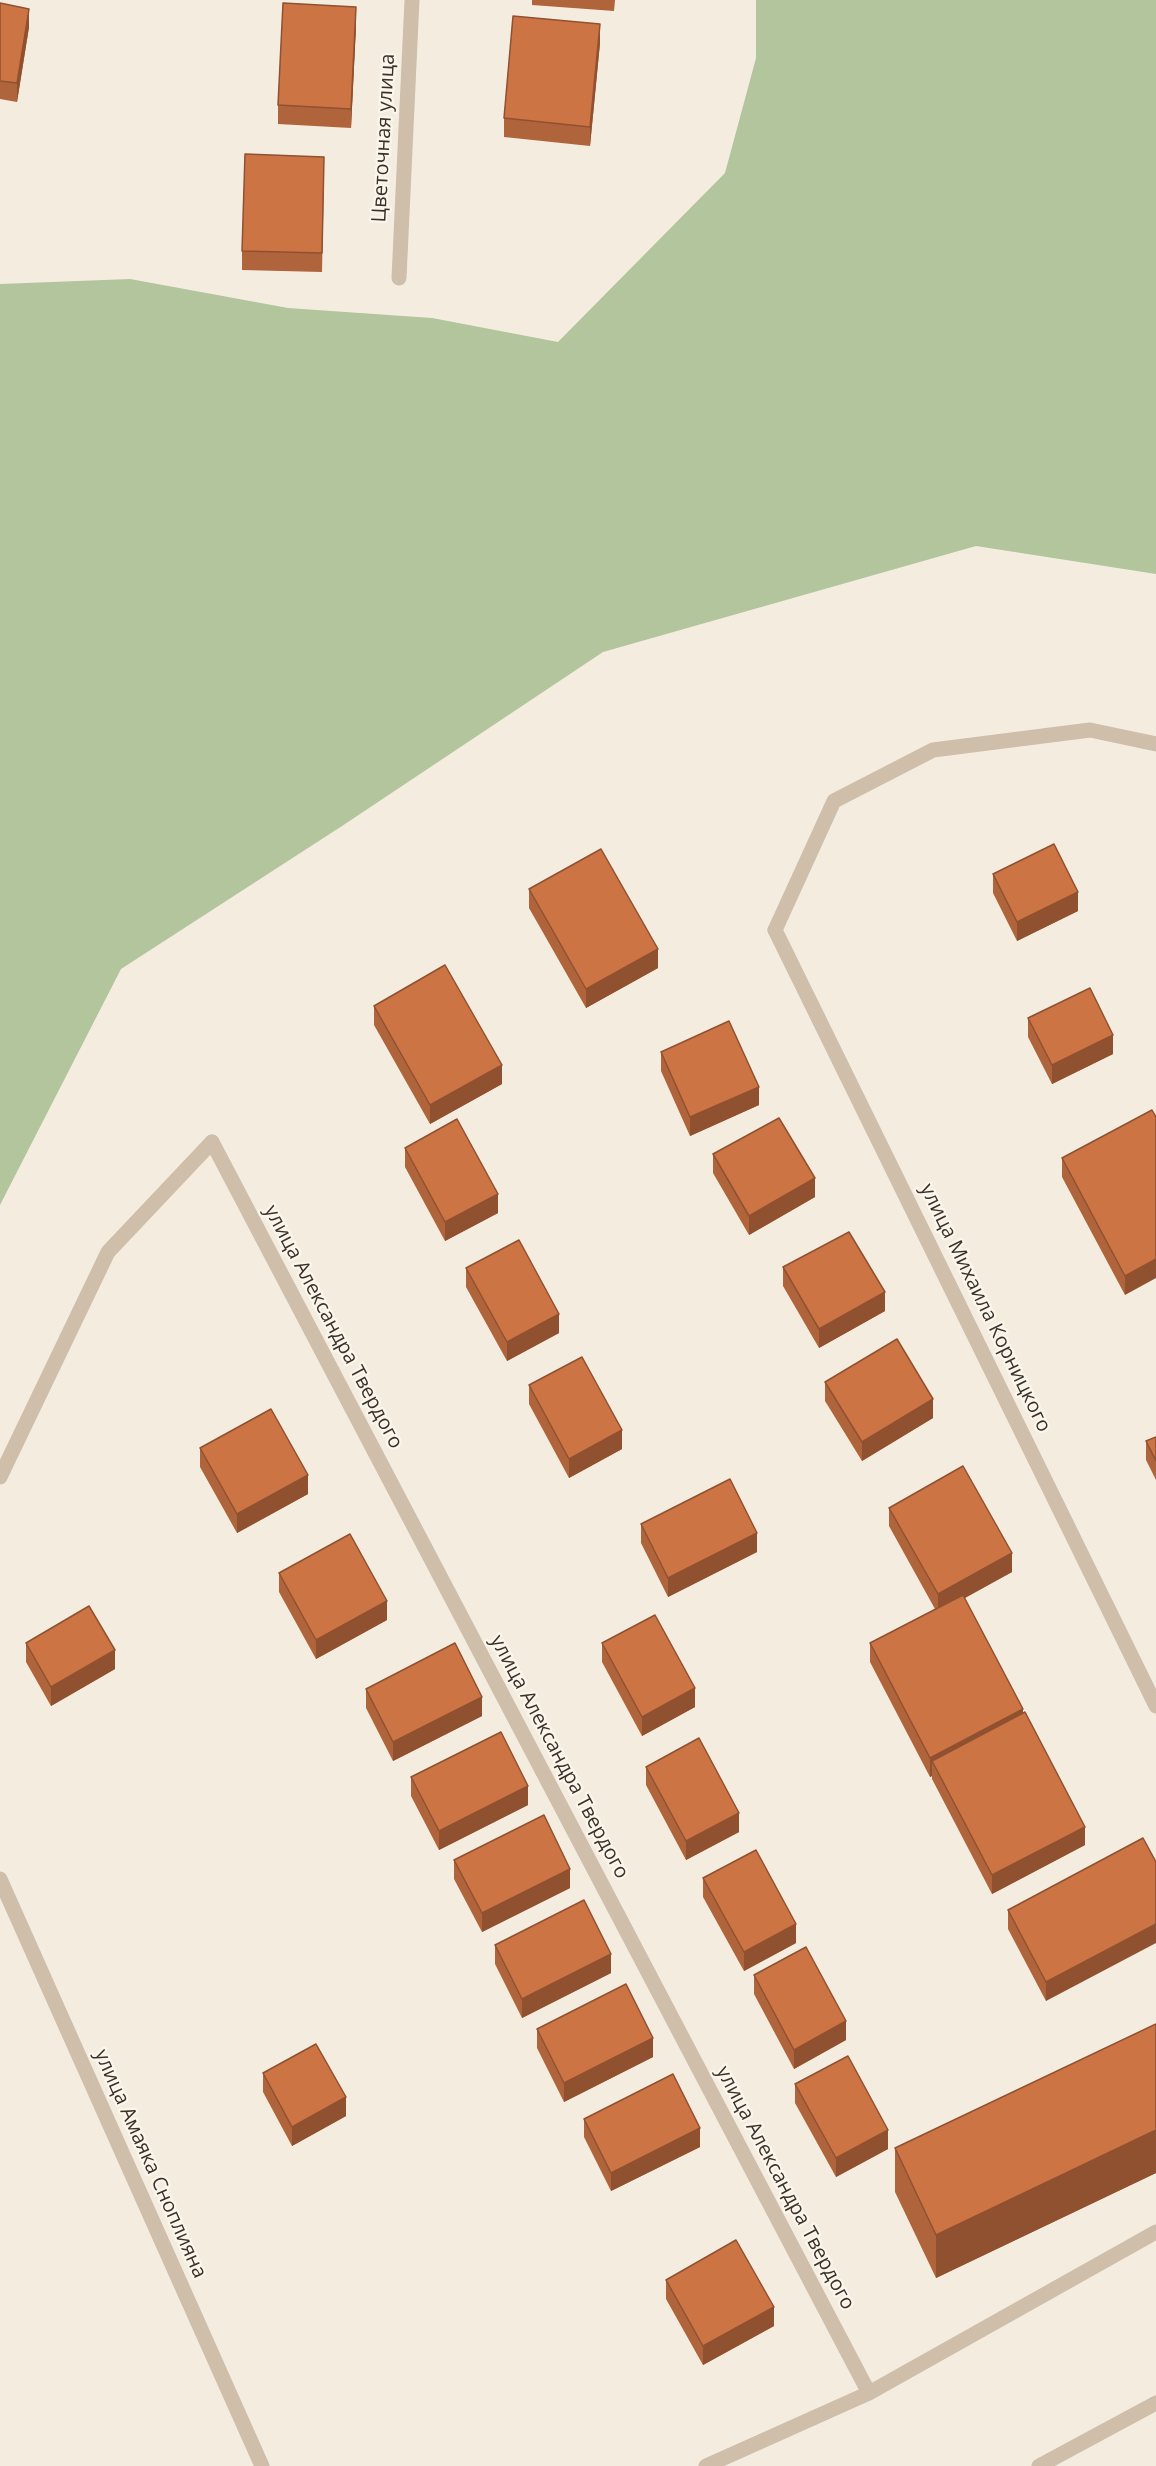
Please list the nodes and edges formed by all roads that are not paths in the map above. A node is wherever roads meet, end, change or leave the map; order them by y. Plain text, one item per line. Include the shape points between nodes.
1 (411, 0) edge
2 (399, 278) dead end
3 (1156, 744) edge
4 (0, 1478) edge
5 (1156, 1706) edge
6 (0, 1879) edge
7 (1156, 2232) edge
8 (869, 2393) junction
9 (1156, 2403) edge
10 (262, 2466) edge
11 (706, 2466) edge
12 (1039, 2466) edge

1 - 2 street, Цветочная улица
3 - 5 street, улица Михаила Корницкого via 1090,730 933,750 834,801 775,930
4 - 8 street, улица Александра Твердого via 108,1252 212,1142
6 - 10 street, улица Амаяка Сноплияна
7 - 8 street
8 - 11 street
9 - 12 street

